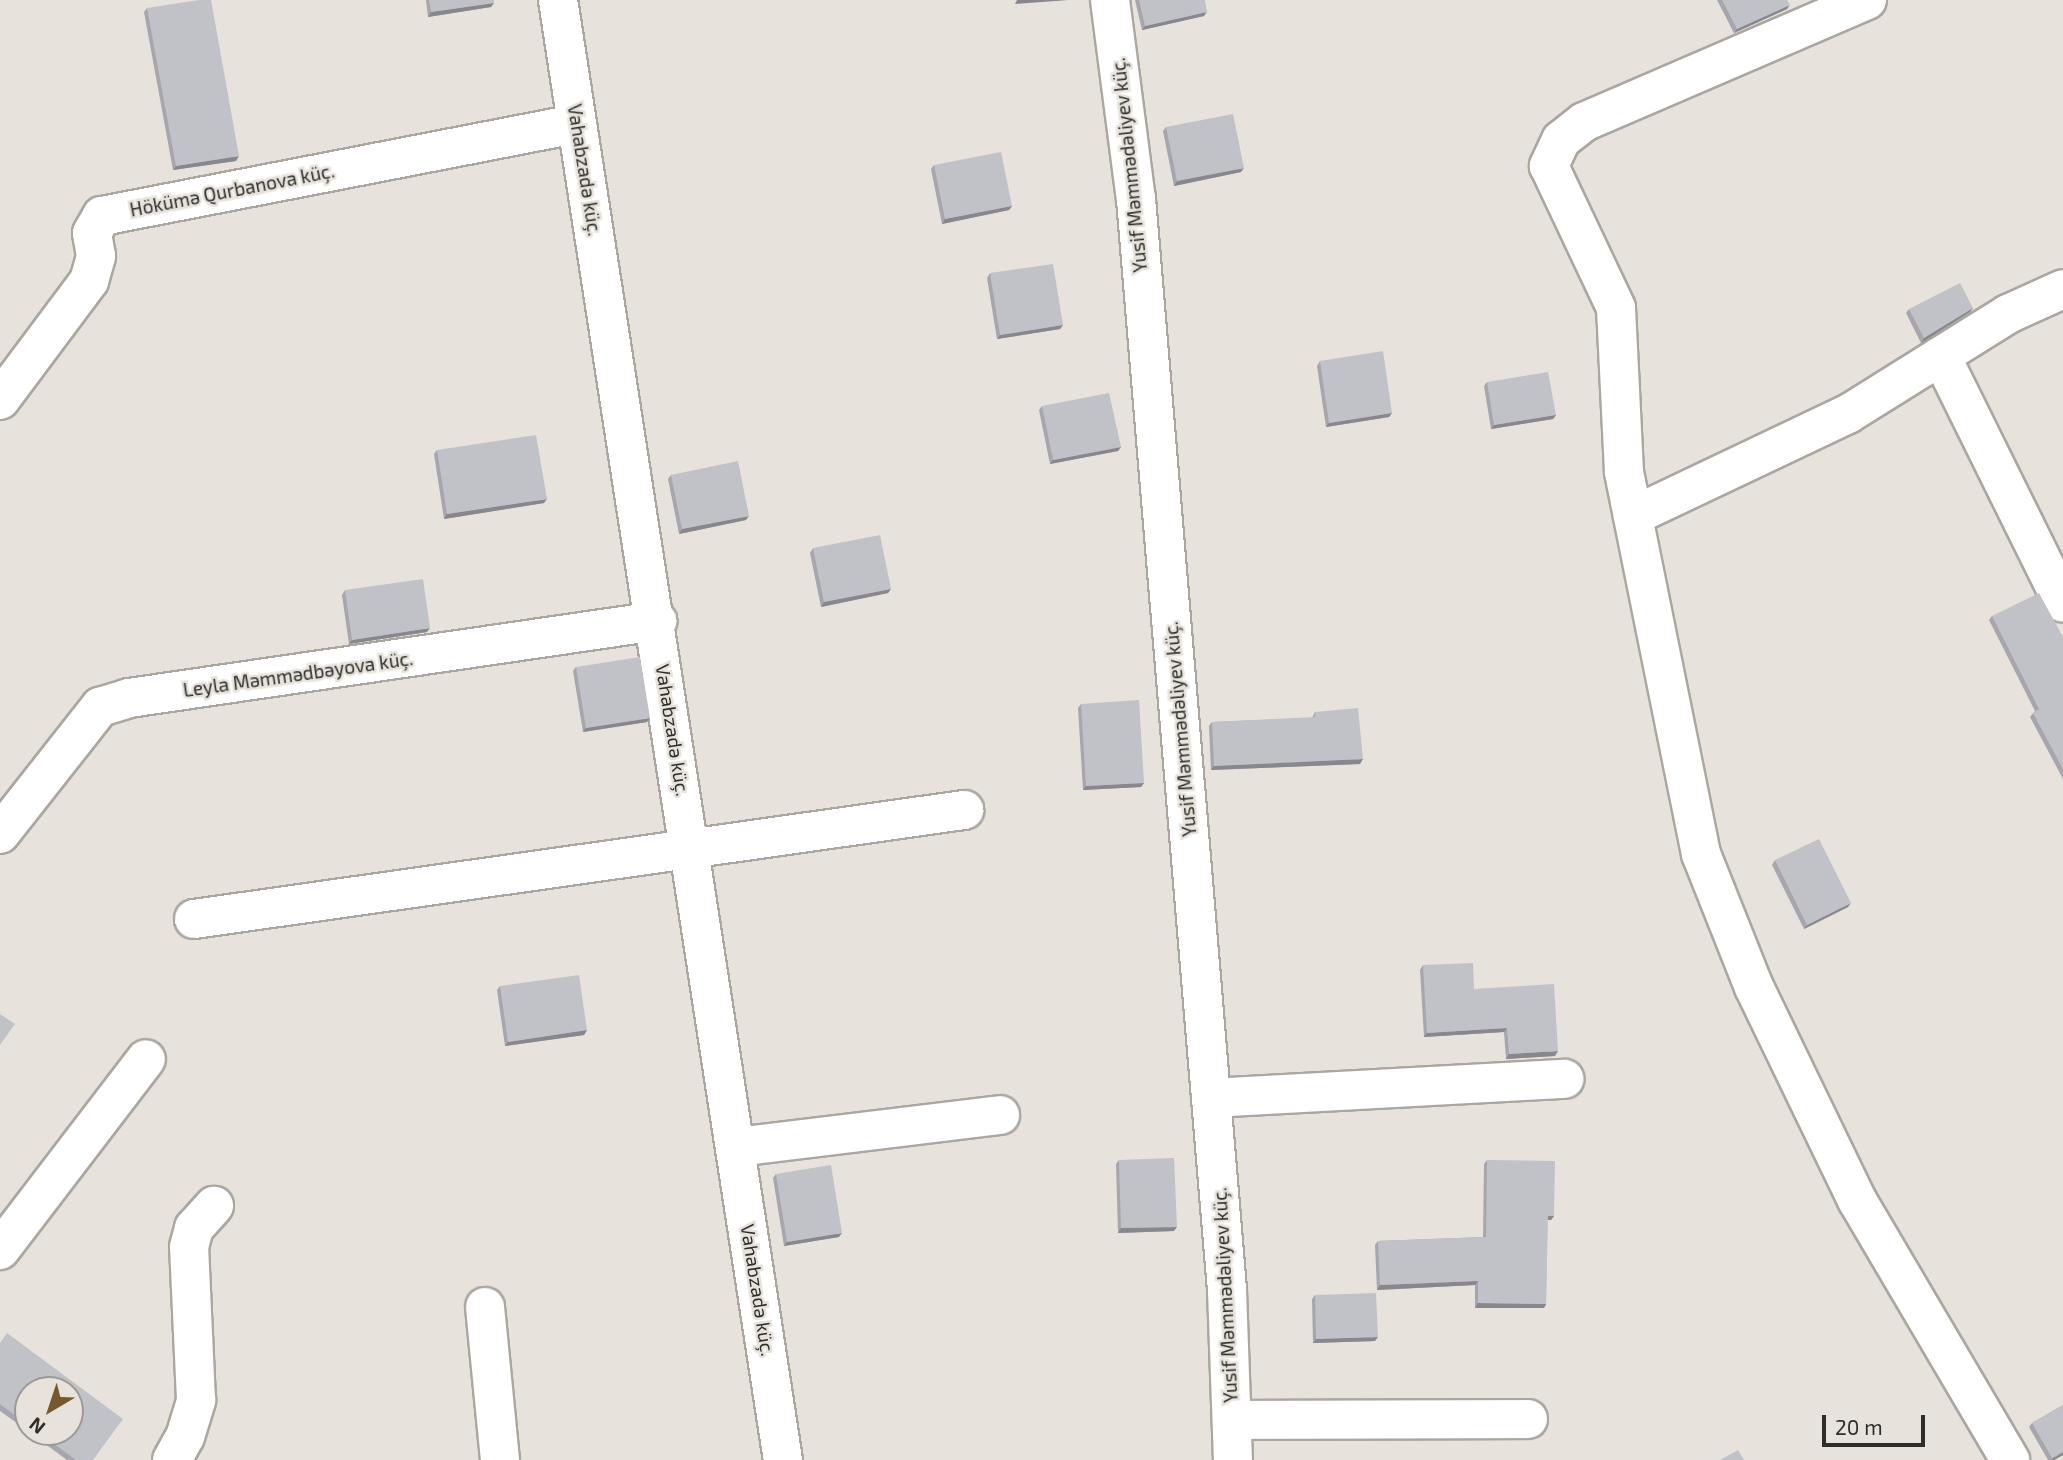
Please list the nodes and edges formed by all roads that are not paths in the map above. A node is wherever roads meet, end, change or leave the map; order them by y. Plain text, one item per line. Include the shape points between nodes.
1 (558, 0) edge
2 (1110, 0) edge
3 (1867, 0) edge
4 (577, 124) junction
5 (2063, 289) edge
6 (1941, 356) junction
7 (0, 400) edge
8 (1633, 516) junction
9 (2063, 603) edge
10 (657, 621) junction
11 (964, 810) dead end
12 (0, 834) edge
13 (692, 849) junction
14 (194, 919) dead end
15 (146, 1059) dead end
16 (1564, 1079) dead end
17 (1211, 1098) junction
18 (1000, 1115) dead end
19 (736, 1147) junction
20 (214, 1206) dead end
21 (0, 1250) edge
22 (485, 1307) dead end
23 (1528, 1419) dead end
24 (1232, 1420) junction
25 (172, 1460) edge
26 (500, 1460) edge
27 (783, 1460) edge
28 (1233, 1460) edge
29 (2010, 1460) edge

1 - 4 street, Vahabzadə küç.
2 - 17 street, Yusif Məmmədəliyev küç. via 1136,199
3 - 8 street via 1584,122 1561,139 1549,166 1616,308 1624,472
4 - 7 street, Hökümə Qurbanova küç. via 102,215 92,233 96,256 89,281
4 - 10 street, Vahabzadə küç.
5 - 6 street via 2008,314
6 - 8 street via 1848,414
6 - 9 street
8 - 29 street via 1701,854 1749,975 1857,1200
10 - 12 street, Leyla Məmmədbəyova küç. via 129,698 100,707
10 - 13 street, Vahabzadə küç.
11 - 13 street
13 - 14 street
13 - 19 street, Vahabzadə küç.
15 - 21 street
16 - 17 street
17 - 24 street, Yusif Məmmədəliyev küç.
18 - 19 street
19 - 27 street, Vahabzadə küç.
20 - 25 street via 194,1228 189,1247 196,1400 185,1437
22 - 26 street
23 - 24 street
24 - 28 street, Yusif Məmmədəliyev küç.

